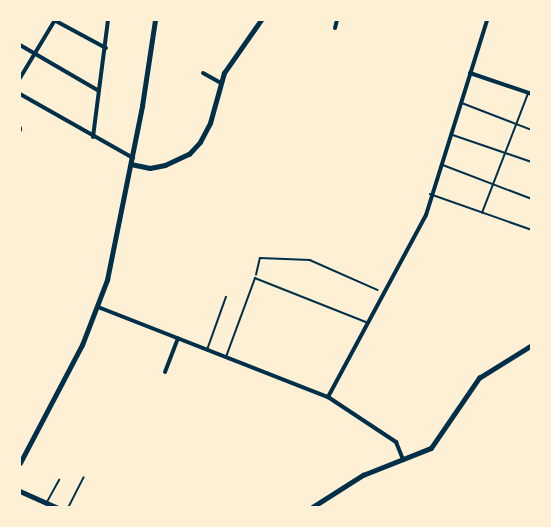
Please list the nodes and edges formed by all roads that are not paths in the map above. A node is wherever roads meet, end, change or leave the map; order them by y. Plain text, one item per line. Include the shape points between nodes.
1 (54, 20) edge
2 (108, 20) edge
3 (155, 20) edge
4 (261, 20) edge
5 (337, 20) edge
6 (487, 20) edge
7 (335, 28) dead end
8 (20, 45) edge
9 (106, 48) junction
10 (34, 53) junction
11 (203, 73) dead end
12 (470, 73) junction
13 (20, 78) edge
14 (221, 83) junction
15 (100, 91) junction
16 (20, 94) edge
17 (530, 94) edge
18 (460, 102) junction
19 (516, 124) junction
20 (531, 130) edge
21 (450, 134) junction
22 (93, 137) junction
23 (505, 153) junction
24 (132, 161) junction
25 (531, 162) edge
26 (440, 164) junction
27 (493, 184) junction
28 (430, 194) junction
29 (531, 199) edge
30 (482, 213) junction
31 (531, 230) edge
32 (226, 297) dead end
33 (98, 307) junction
34 (366, 322) junction
35 (178, 338) junction
36 (531, 345) edge
37 (207, 350) junction
38 (226, 358) junction
39 (165, 372) dead end
40 (328, 397) junction
41 (404, 460) junction
42 (20, 463) edge
43 (83, 478) dead end
44 (59, 480) dead end
45 (20, 491) edge
46 (46, 503) junction
47 (58, 507) edge
48 (68, 507) edge
49 (310, 507) edge

1 - 9 street
1 - 10 street
2 - 9 street
3 - 24 street
4 - 14 street via 233,55
5 - 7 street
6 - 12 street
8 - 10 street
9 - 15 street
10 - 13 street
10 - 15 street
11 - 14 street
12 - 17 street
12 - 18 street
14 - 24 street via 206,133 189,154 158,167
15 - 22 street
16 - 22 street
17 - 19 lane
18 - 19 lane
18 - 21 street
19 - 20 lane
19 - 23 lane
21 - 23 lane
21 - 26 street
22 - 24 street
23 - 25 lane
23 - 27 lane
24 - 33 street
26 - 27 lane
26 - 28 street
27 - 29 lane
27 - 30 lane
28 - 30 lane
28 - 34 street via 426,215
30 - 31 lane
32 - 37 lane
33 - 35 street
33 - 42 street
34 - 38 lane via 255,278
34 - 40 street
35 - 37 street
35 - 39 street
36 - 41 street via 479,378 431,448
37 - 38 street
38 - 40 street
40 - 41 street via 396,442
41 - 49 street via 363,475
43 - 48 lane
44 - 46 lane
45 - 46 street
46 - 47 street

